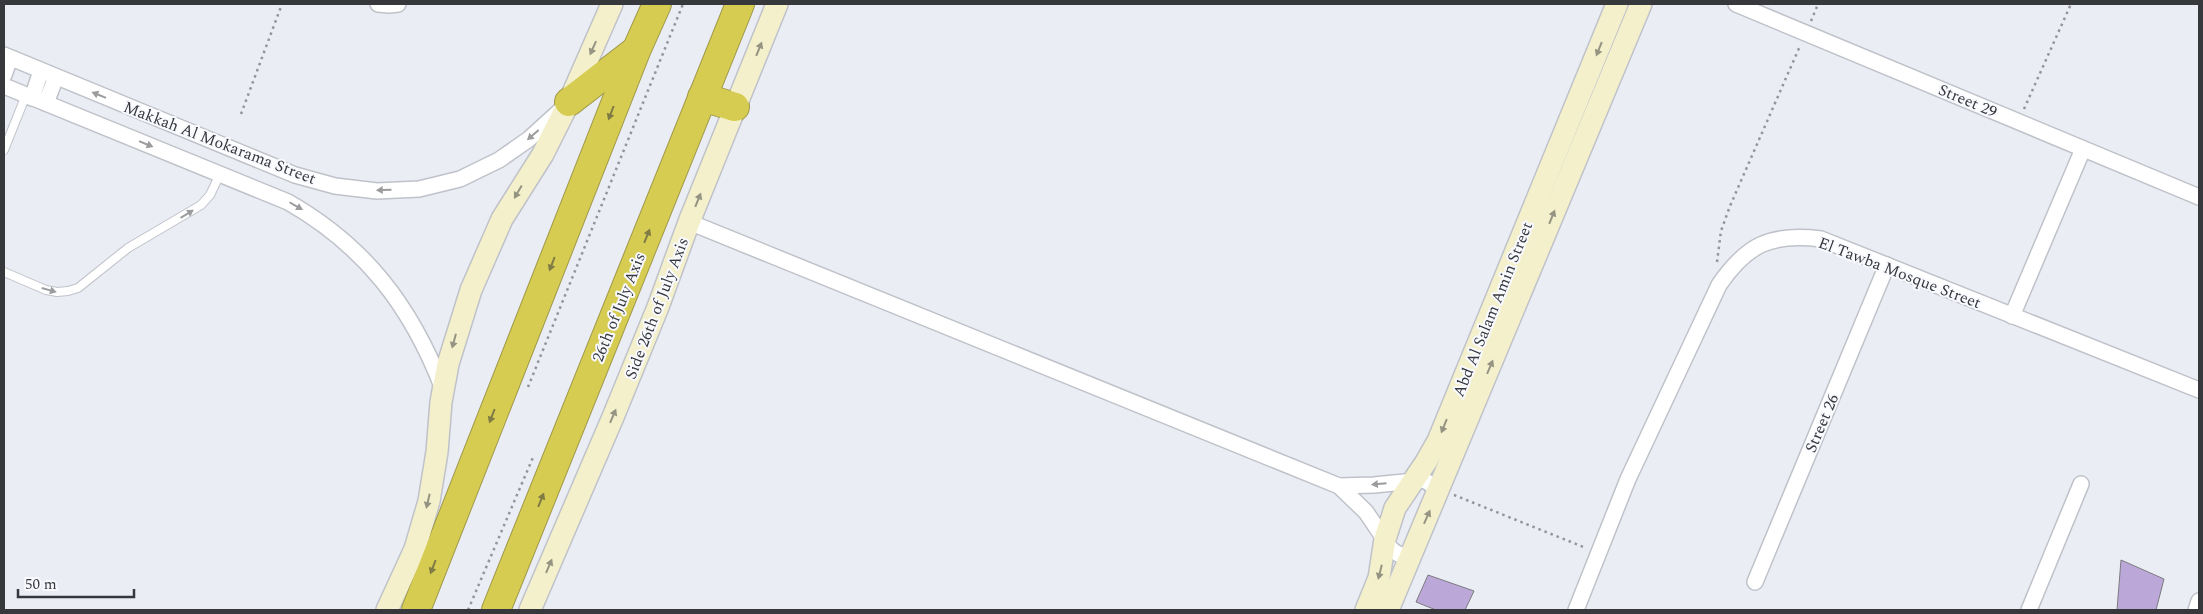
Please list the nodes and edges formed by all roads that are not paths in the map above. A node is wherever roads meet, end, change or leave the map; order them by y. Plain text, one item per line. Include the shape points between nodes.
1 (378, 4) edge
2 (398, 4) edge
3 (612, 4) edge
4 (657, 4) edge
5 (740, 4) edge
6 (777, 4) edge
7 (1617, 4) edge
8 (1641, 4) edge
9 (1736, 4) edge
10 (636, 50) junction
11 (7, 56) edge
12 (41, 71) junction
13 (4, 75) edge
14 (56, 77) junction
15 (4, 86) edge
16 (702, 97) junction
17 (35, 99) junction
18 (569, 102) junction
19 (126, 106) junction
20 (736, 108) junction
21 (117, 132) junction
22 (2084, 148) junction
23 (229, 149) junction
24 (4, 150) edge
25 (220, 174) junction
26 (1545, 180) junction
27 (1564, 189) junction
28 (2199, 197) edge
29 (689, 222) junction
30 (1887, 265) junction
31 (4, 272) edge
32 (2012, 316) junction
33 (444, 389) junction
34 (2199, 390) edge
35 (1412, 482) junction
36 (2082, 484) dead end
37 (1339, 486) junction
38 (1438, 492) junction
39 (1385, 538) junction
40 (1410, 556) junction
41 (1756, 582) dead end
42 (2199, 601) edge
43 (387, 610) edge
44 (416, 610) edge
45 (496, 610) edge
46 (530, 610) edge
47 (1366, 610) edge
48 (1388, 610) edge
49 (1576, 610) edge
50 (2029, 610) edge
51 (2196, 610) edge

1 - 2 street
3 -> 18 street
4 - 10 highway
5 - 16 highway, 26th of July Axis
20 -> 6 street, Side 26th of July Axis
7 -> 26 street, Abd Al Salam Amin Street
8 - 27 street, Abd Al Salam Amin Street
9 - 22 street, Street 29
10 - 18 highway
10 -> 44 highway
11 - 12 street, Makkah Al Mokarama Street
11 - 13 street
12 - 14 street, Makkah Al Mokarama Street
12 - 17 street
14 - 17 street
19 -> 14 street, Makkah Al Mokarama Street
15 - 17 street, Makkah Al Mokarama Street
16 - 20 highway
45 -> 16 highway, 26th of July Axis
17 - 21 street, Makkah Al Mokarama Street
17 - 24 lane
18 -> 23 street, Makkah Al Mokarama Street via 529,139 499,160 460,180 419,189 377,191 336,186
18 -> 33 street via 543,154 502,219 486,254 458,326
19 - 21 street
19 - 23 street, Makkah Al Mokarama Street
29 -> 20 street, Side 26th of July Axis
21 -> 25 street, Makkah Al Mokarama Street
22 - 28 street, Street 29
22 - 32 street
23 - 25 street
31 -> 25 lane via 46,290 68,292 78,288 128,248 201,205
25 -> 33 street, Makkah Al Mokarama Street via 309,214 364,258 409,316
26 - 27 street
26 -> 35 street, Abd Al Salam Amin Street via 1438,442
38 -> 27 street, Abd Al Salam Amin Street
29 - 37 street
46 -> 29 street, Side 26th of July Axis via 613,417
30 - 32 street, El Tawba Mosque Street
30 - 41 street, Street 26
30 - 49 street, El Tawba Mosque Street via 1821,239 1797,236 1773,239 1732,265 1718,285 1628,479
32 - 34 street, El Tawba Mosque Street
33 -> 43 street via 428,501 414,549
35 -> 37 street
35 - 38 street via 1428,482
35 - 39 street, Abd Al Salam Amin Street via 1395,508
36 - 50 street
37 - 39 street via 1366,512
40 -> 38 street, Abd Al Salam Amin Street
39 - 40 street via 1391,549
39 -> 47 street, Abd Al Salam Amin Street via 1379,578
40 - 48 street, Abd Al Salam Amin Street
42 - 51 street

